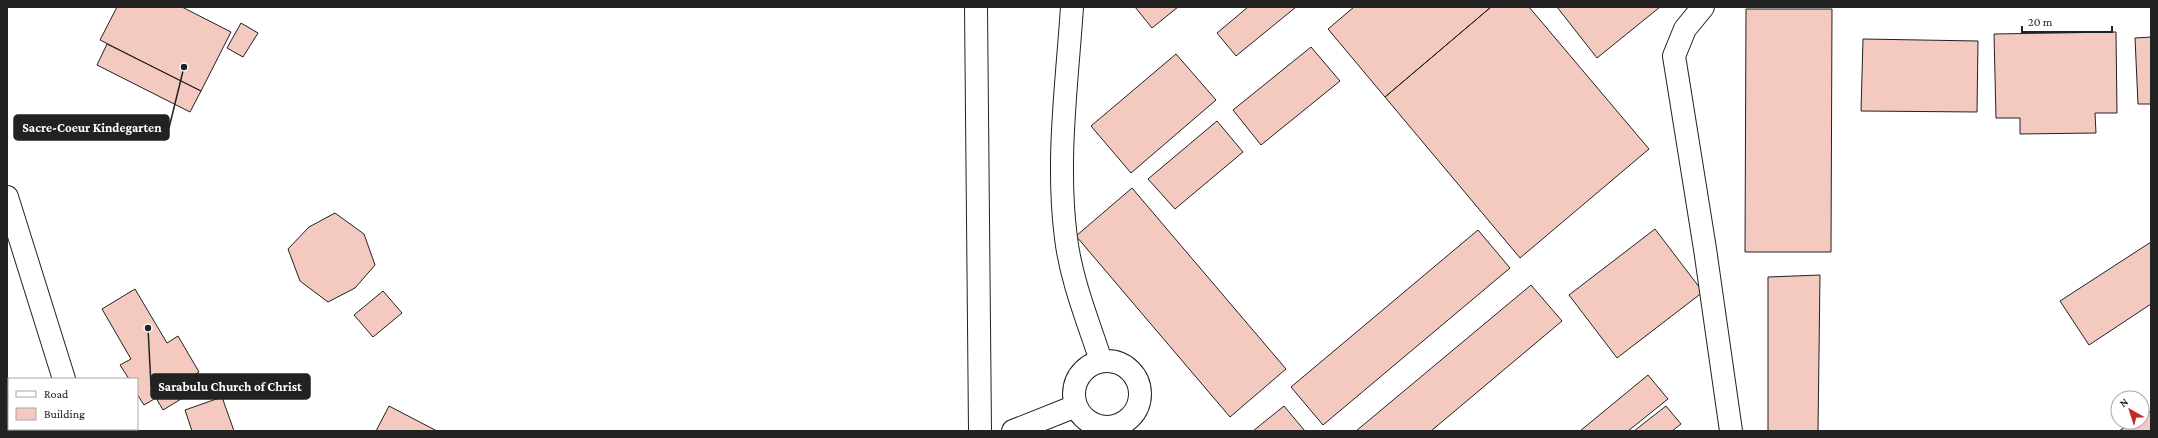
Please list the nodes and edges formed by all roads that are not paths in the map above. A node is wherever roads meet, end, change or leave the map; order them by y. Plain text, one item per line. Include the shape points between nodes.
1 (976, 7) edge
2 (1072, 7) edge
3 (1703, 7) edge
4 (7, 197) edge
5 (1101, 361) junction
6 (64, 378) edge
7 (1076, 406) junction
8 (980, 431) edge
9 (1013, 431) edge
10 (1731, 431) edge

1 - 8 street
2 - 5 street via 1061,172 1066,239 1080,296
3 - 10 street via 1685,29 1674,56
4 - 6 street
5 - 7 street via 1081,373 1075,383
5 - 7 street via 1113,360 1133,372 1139,382 1139,406 1133,416 1124,423 1113,427 1101,427 1090,423
7 - 9 street

